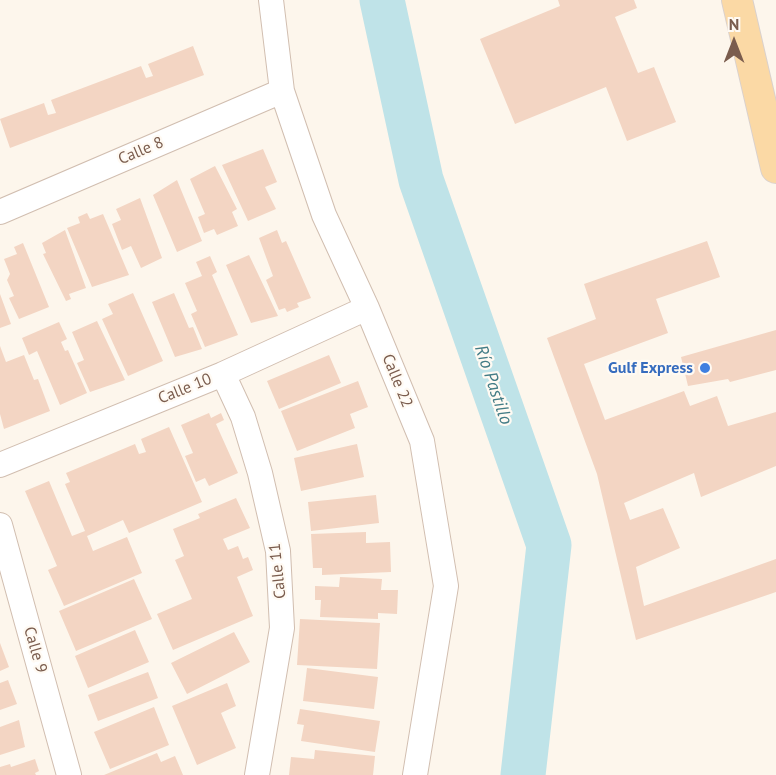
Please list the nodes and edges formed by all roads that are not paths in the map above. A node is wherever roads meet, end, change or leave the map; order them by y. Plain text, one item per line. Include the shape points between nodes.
1 (271, 0) edge
2 (737, 0) edge
3 (282, 91) junction
4 (776, 168) edge
5 (0, 212) edge
6 (367, 308) junction
7 (223, 374) junction
8 (0, 465) edge
9 (0, 525) edge
10 (69, 775) edge
11 (257, 775) edge
12 (414, 775) edge

1 - 3 street, Calle 22
2 - 4 main road
3 - 5 street, Calle 8
3 - 6 street, Calle 22 via 324,215
6 - 7 street, Calle 10
6 - 12 street, Calle 22 via 422,441 446,586
7 - 8 street, Calle 10
7 - 11 street, Calle 11 via 243,417 278,551 282,628
9 - 10 street, Calle 9

